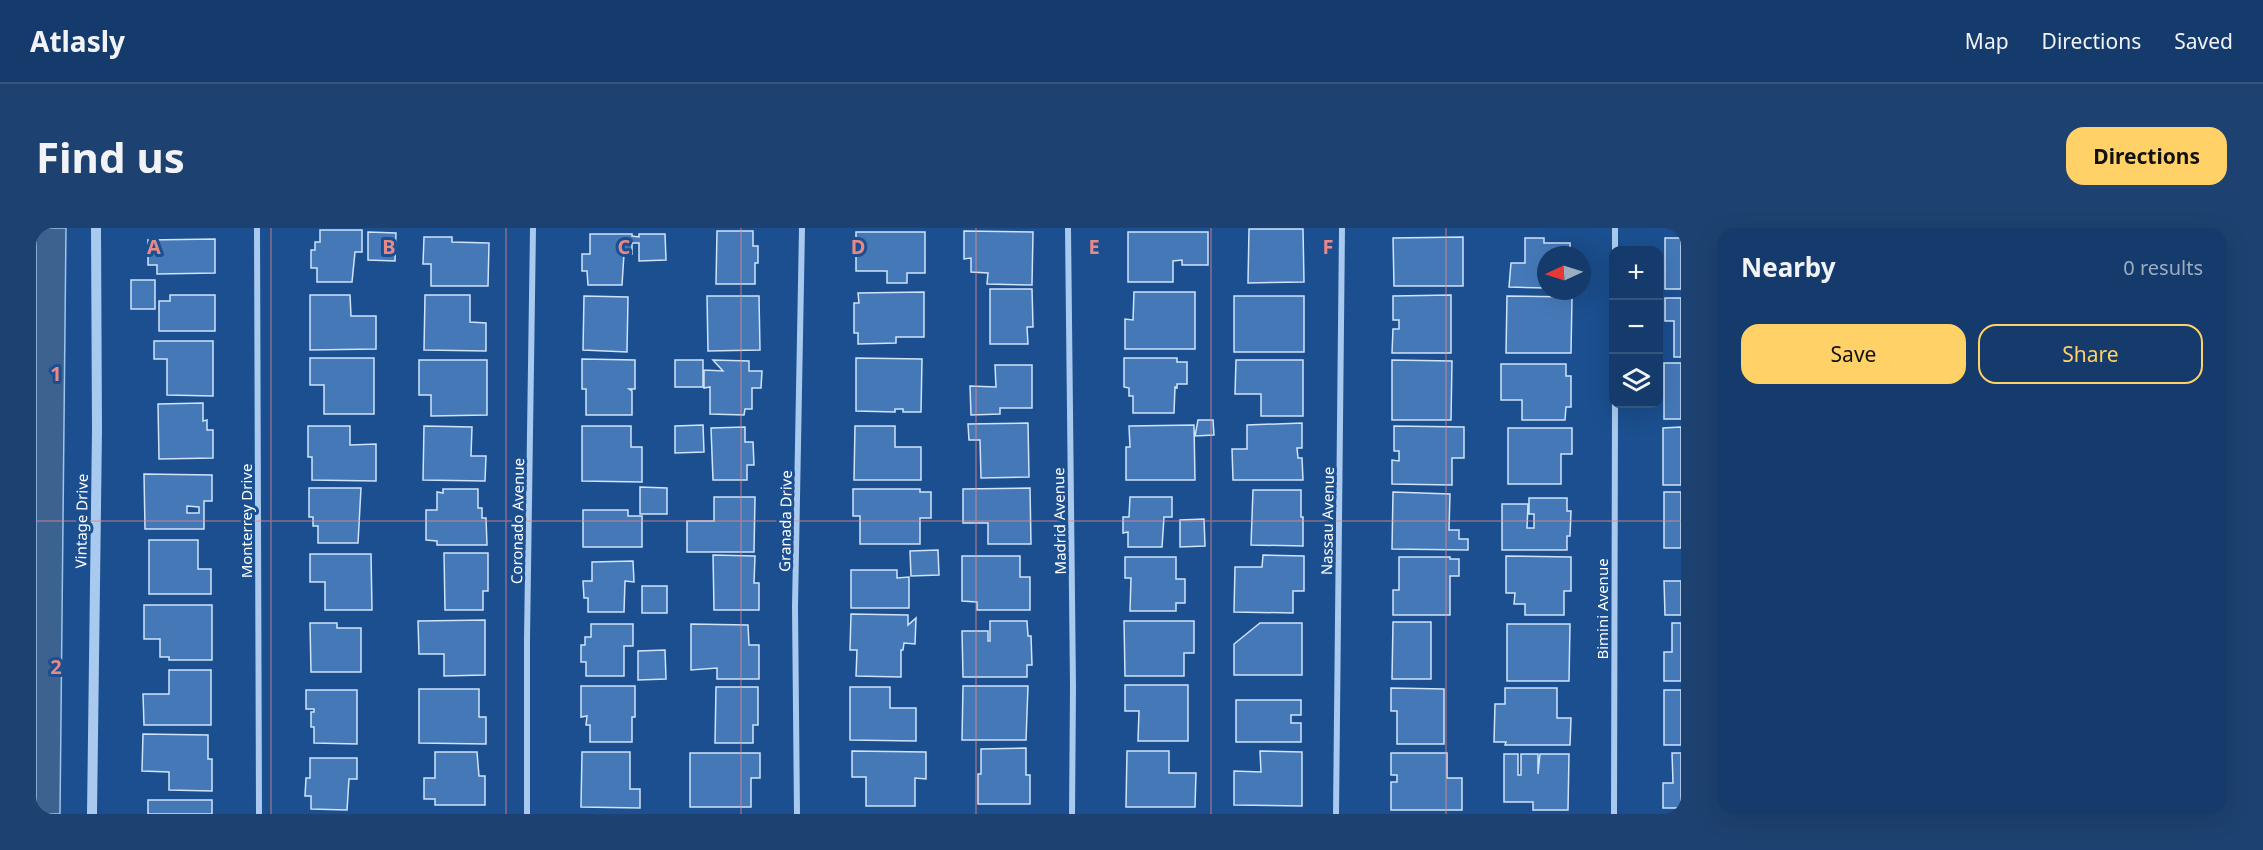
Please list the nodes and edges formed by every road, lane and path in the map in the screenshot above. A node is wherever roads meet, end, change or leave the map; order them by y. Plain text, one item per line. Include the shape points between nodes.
1 (96, 228) edge
2 (257, 228) edge
3 (533, 228) edge
4 (802, 228) edge
5 (1068, 228) edge
6 (1342, 228) edge
7 (1615, 228) edge
8 (1615, 246) edge
9 (1615, 408) edge
10 (92, 814) edge
11 (259, 814) edge
12 (527, 814) edge
13 (797, 814) edge
14 (1072, 814) edge
15 (1336, 814) edge
16 (1614, 814) edge

1 - 10 street, Vintage Drive
2 - 11 street, Monterrey Drive
3 - 12 street, Coronado Avenue
4 - 13 street, Granada Drive via 795,607
5 - 14 street, Madrid Avenue
6 - 15 street, Nassau Avenue
7 - 8 street
9 - 16 street, Bimini Avenue

